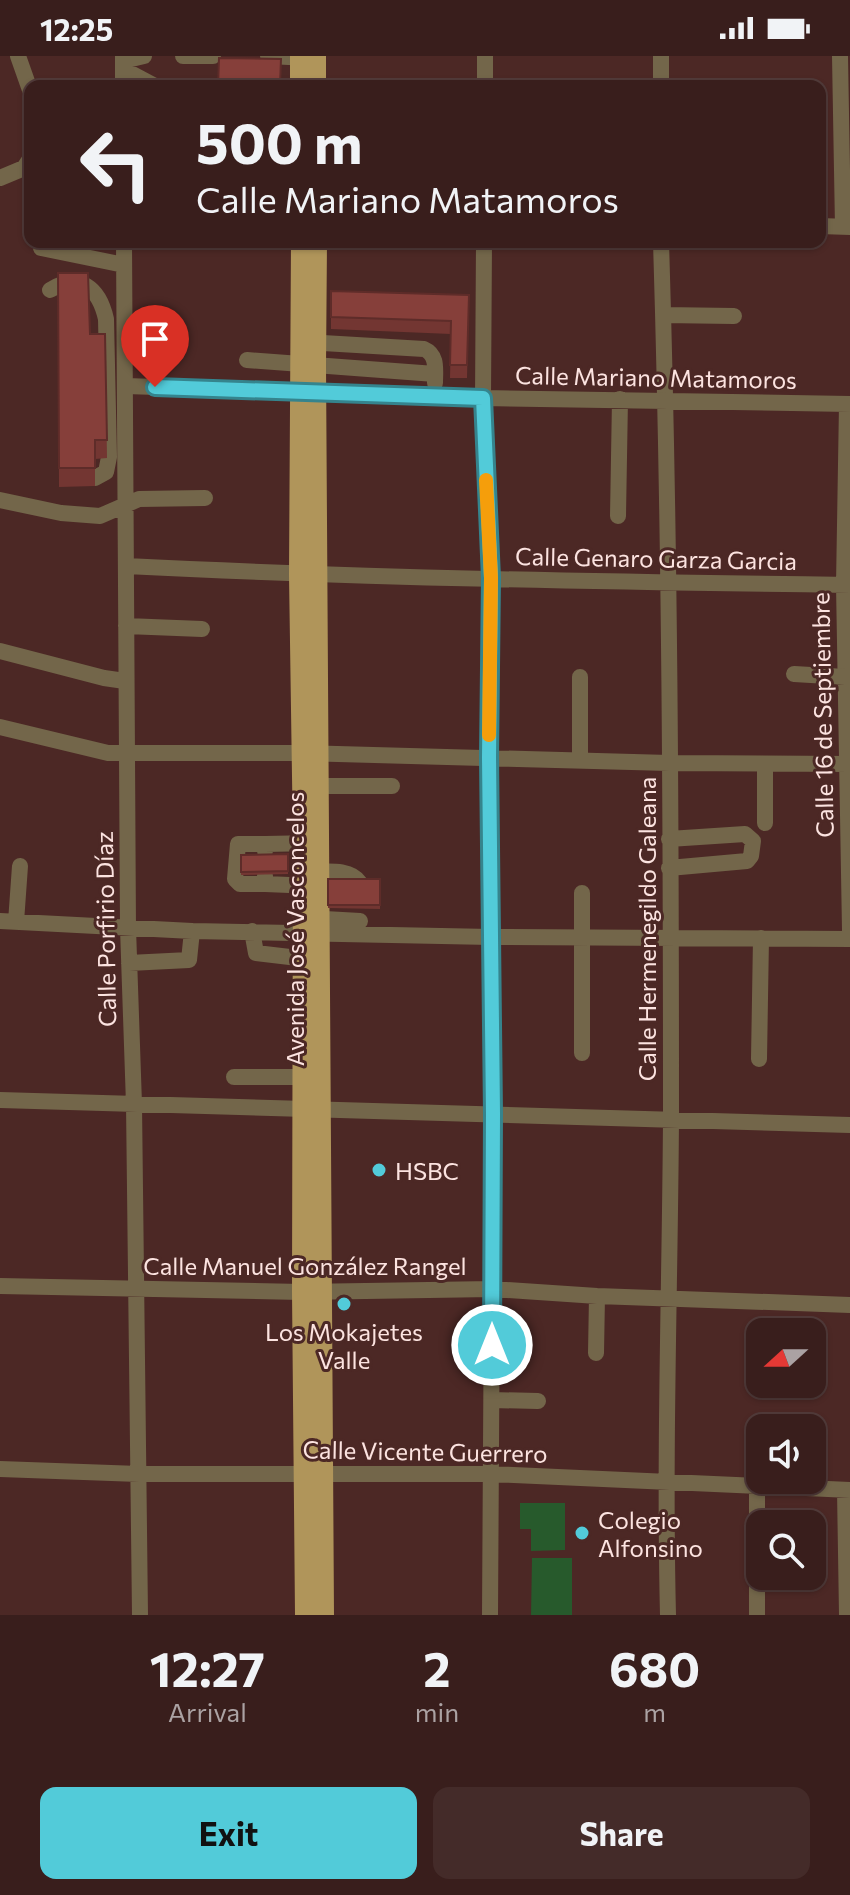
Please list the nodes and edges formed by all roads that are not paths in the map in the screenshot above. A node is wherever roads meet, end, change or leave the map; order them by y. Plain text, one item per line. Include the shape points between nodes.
1 (18, 56) edge
2 (144, 56) edge
3 (183, 56) edge
4 (213, 56) edge
5 (268, 56) edge
6 (485, 56) edge
7 (661, 56) edge
8 (840, 56) edge
9 (308, 57) edge
10 (123, 68) edge
11 (26, 80) edge
12 (144, 80) edge
13 (302, 80) edge
14 (314, 80) edge
15 (485, 80) edge
16 (661, 80) edge
17 (24, 168) edge
18 (0, 178) edge
19 (826, 226) edge
20 (847, 227) edge
21 (41, 248) dead end
22 (124, 248) edge
23 (301, 248) edge
24 (317, 248) edge
25 (484, 248) edge
26 (661, 248) edge
27 (124, 265) junction
28 (50, 290) dead end
29 (663, 315) junction
30 (734, 316) dead end
31 (106, 319) junction
32 (125, 320) junction
33 (309, 342) junction
34 (346, 344) junction
35 (247, 360) dead end
36 (309, 365) junction
37 (346, 368) junction
38 (435, 374) junction
39 (126, 386) junction
40 (309, 394) junction
41 (435, 396) junction
42 (483, 398) junction
43 (620, 399) junction
44 (665, 401) junction
45 (848, 404) edge
46 (118, 441) junction
47 (95, 478) edge
48 (205, 498) dead end
49 (0, 500) edge
50 (126, 504) junction
51 (618, 516) dead end
52 (126, 566) junction
53 (308, 575) junction
54 (491, 578) junction
55 (668, 584) junction
56 (847, 585) edge
57 (126, 626) junction
58 (202, 629) dead end
59 (0, 651) edge
60 (794, 674) dead end
61 (580, 677) dead end
62 (845, 677) junction
63 (125, 681) junction
64 (0, 727) edge
65 (127, 752) junction
66 (310, 754) junction
67 (489, 757) junction
68 (580, 760) junction
69 (669, 763) junction
70 (765, 764) junction
71 (848, 764) edge
72 (310, 786) junction
73 (392, 786) dead end
74 (765, 823) dead end
75 (669, 839) junction
76 (311, 843) junction
77 (20, 866) dead end
78 (669, 868) junction
79 (311, 879) junction
80 (360, 883) edge
81 (582, 893) dead end
82 (8, 922) edge
83 (311, 925) junction
84 (128, 928) junction
85 (850, 930) edge
86 (192, 931) junction
87 (252, 931) junction
88 (491, 937) junction
89 (584, 937) junction
90 (670, 937) junction
91 (761, 938) junction
92 (850, 939) edge
93 (311, 960) junction
94 (129, 963) junction
95 (582, 1053) dead end
96 (759, 1059) dead end
97 (234, 1077) dead end
98 (312, 1077) junction
99 (0, 1100) edge
100 (134, 1104) junction
101 (312, 1108) junction
102 (493, 1114) junction
103 (671, 1118) junction
104 (850, 1125) edge
105 (0, 1286) edge
106 (137, 1288) junction
107 (492, 1289) junction
108 (312, 1291) junction
109 (597, 1296) junction
110 (670, 1298) junction
111 (850, 1305) edge
112 (596, 1353) dead end
113 (492, 1400) junction
114 (538, 1401) dead end
115 (0, 1469) edge
116 (139, 1474) junction
117 (312, 1474) junction
118 (492, 1474) junction
119 (665, 1482) junction
120 (746, 1485) edge
121 (826, 1489) edge
122 (848, 1490) edge
123 (757, 1494) edge
124 (140, 1615) edge
125 (305, 1615) edge
126 (324, 1615) edge
127 (490, 1615) edge
128 (668, 1615) edge
129 (757, 1615) edge
130 (847, 1615) edge

1 - 11 street
2 - 10 street
3 - 4 street
5 - 9 street
6 - 15 street
7 - 16 street
8 - 20 street
9 - 13 main road
9 - 14 main road
10 - 12 street
17 - 18 street
19 - 20 street
21 - 27 street
22 - 27 street, Calle Porfirio Díaz
23 - 33 main road, Avenida José Vasconcelos
24 - 33 main road, Avenida José Vasconcelos
25 - 42 street
26 - 29 street, Calle Hermenegildo Galeana
27 - 32 street, Calle Porfirio Díaz
28 - 31 street via 77,282 92,289
29 - 30 street
29 - 44 street, Calle Hermenegildo Galeana
31 - 32 street
31 - 46 street
32 - 39 street, Calle Porfirio Díaz
33 - 34 street
33 - 36 main road, Avenida José Vasconcelos
34 - 37 street
34 - 38 street via 424,349 432,354
35 - 36 street
36 - 37 street
36 - 40 main road, Avenida José Vasconcelos
37 - 38 street
38 - 41 street
39 - 40 street, Calle Mariano Matamoros
39 - 46 street, Calle Porfirio Díaz
40 - 41 street, Calle Mariano Matamoros
40 - 53 main road, Avenida José Vasconcelos
41 - 42 street, Calle Mariano Matamoros
42 - 43 street, Calle Mariano Matamoros
42 - 54 street
43 - 44 street, Calle Mariano Matamoros
43 - 51 street
44 - 45 street, Calle Mariano Matamoros
44 - 55 street, Calle Hermenegildo Galeana
45 - 56 street, Calle 16 de Septiembre
46 - 47 street via 106,472
46 - 50 street, Calle Porfirio Díaz
48 - 50 street via 146,498
49 - 50 street via 91,516
50 - 52 street, Calle Porfirio Díaz
52 - 53 street, Calle Genaro Garza Garcia
52 - 57 street, Calle Porfirio Díaz
53 - 54 street, Calle Genaro Garza Garcia
53 - 66 main road, Avenida José Vasconcelos
54 - 55 street, Calle Genaro Garza Garcia
54 - 67 street
55 - 56 street, Calle Genaro Garza Garcia
55 - 69 street, Calle Hermenegildo Galeana
56 - 62 street, Calle 16 de Septiembre
57 - 58 street
57 - 63 street, Calle Porfirio Díaz
59 - 63 street
60 - 62 street
61 - 68 street
62 - 71 street, Calle 16 de Septiembre
63 - 65 street, Calle Porfirio Díaz
64 - 65 street via 108,753
65 - 66 street
65 - 84 street, Calle Porfirio Díaz
66 - 67 street
66 - 72 main road, Avenida José Vasconcelos
67 - 68 street
67 - 88 street
68 - 69 street
69 - 70 street
69 - 75 street, Calle Hermenegildo Galeana
70 - 71 street
70 - 74 street
71 - 85 street, Calle 16 de Septiembre
72 - 73 street
72 - 76 main road, Avenida José Vasconcelos
75 - 78 street, Calle Hermenegildo Galeana
75 - 78 street via 745,834 753,841 747,861
76 - 79 main road, Avenida José Vasconcelos
76 - 79 street via 265,850 238,844 235,879 240,884
77 - 82 street
78 - 90 street, Calle Hermenegildo Galeana
79 - 80 street via 347,873
79 - 83 main road, Avenida José Vasconcelos
81 - 89 street
82 - 84 street
83 - 87 street
83 - 88 street via 360,921
83 - 93 main road, Avenida José Vasconcelos
84 - 86 street
84 - 94 street, Calle Porfirio Díaz
86 - 87 street
86 - 94 street via 189,960
87 - 93 street via 256,953
88 - 89 street
88 - 102 street
89 - 90 street
89 - 95 street
90 - 91 street
90 - 103 street, Calle Hermenegildo Galeana
91 - 92 street
91 - 96 street
93 - 98 main road, Avenida José Vasconcelos
94 - 100 street, Calle Porfirio Díaz
97 - 98 street
98 - 101 main road, Avenida José Vasconcelos
99 - 100 street
100 - 101 street
100 - 106 street, Calle Porfirio Díaz
101 - 102 street
101 - 108 main road, Avenida José Vasconcelos
102 - 103 street
102 - 107 street
103 - 104 street
103 - 110 street, Calle Hermenegildo Galeana
105 - 106 street, Calle Manuel González Rangel
106 - 108 street, Calle Manuel González Rangel
106 - 116 street, Calle Porfirio Díaz
107 - 108 street, Calle Manuel González Rangel
107 - 109 street, Calle Manuel González Rangel
107 - 113 street
108 - 117 main road, Avenida José Vasconcelos
109 - 110 street, Calle Manuel González Rangel
109 - 112 street
110 - 111 street, Calle Manuel González Rangel
110 - 119 street, Calle Hermenegildo Galeana
113 - 114 street
113 - 118 street
115 - 116 street, Calle Vicente Guerrero
116 - 117 street, Calle Vicente Guerrero
116 - 124 street, Calle Porfirio Díaz
117 - 118 street, Calle Vicente Guerrero
117 - 125 main road, Avenida José Vasconcelos
117 - 126 main road, Avenida José Vasconcelos
118 - 119 street, Calle Vicente Guerrero
118 - 127 street
119 - 120 street, Calle Vicente Guerrero
119 - 128 street, Calle Hermenegildo Galeana
121 - 122 street, Calle Vicente Guerrero
122 - 130 street
123 - 129 street

